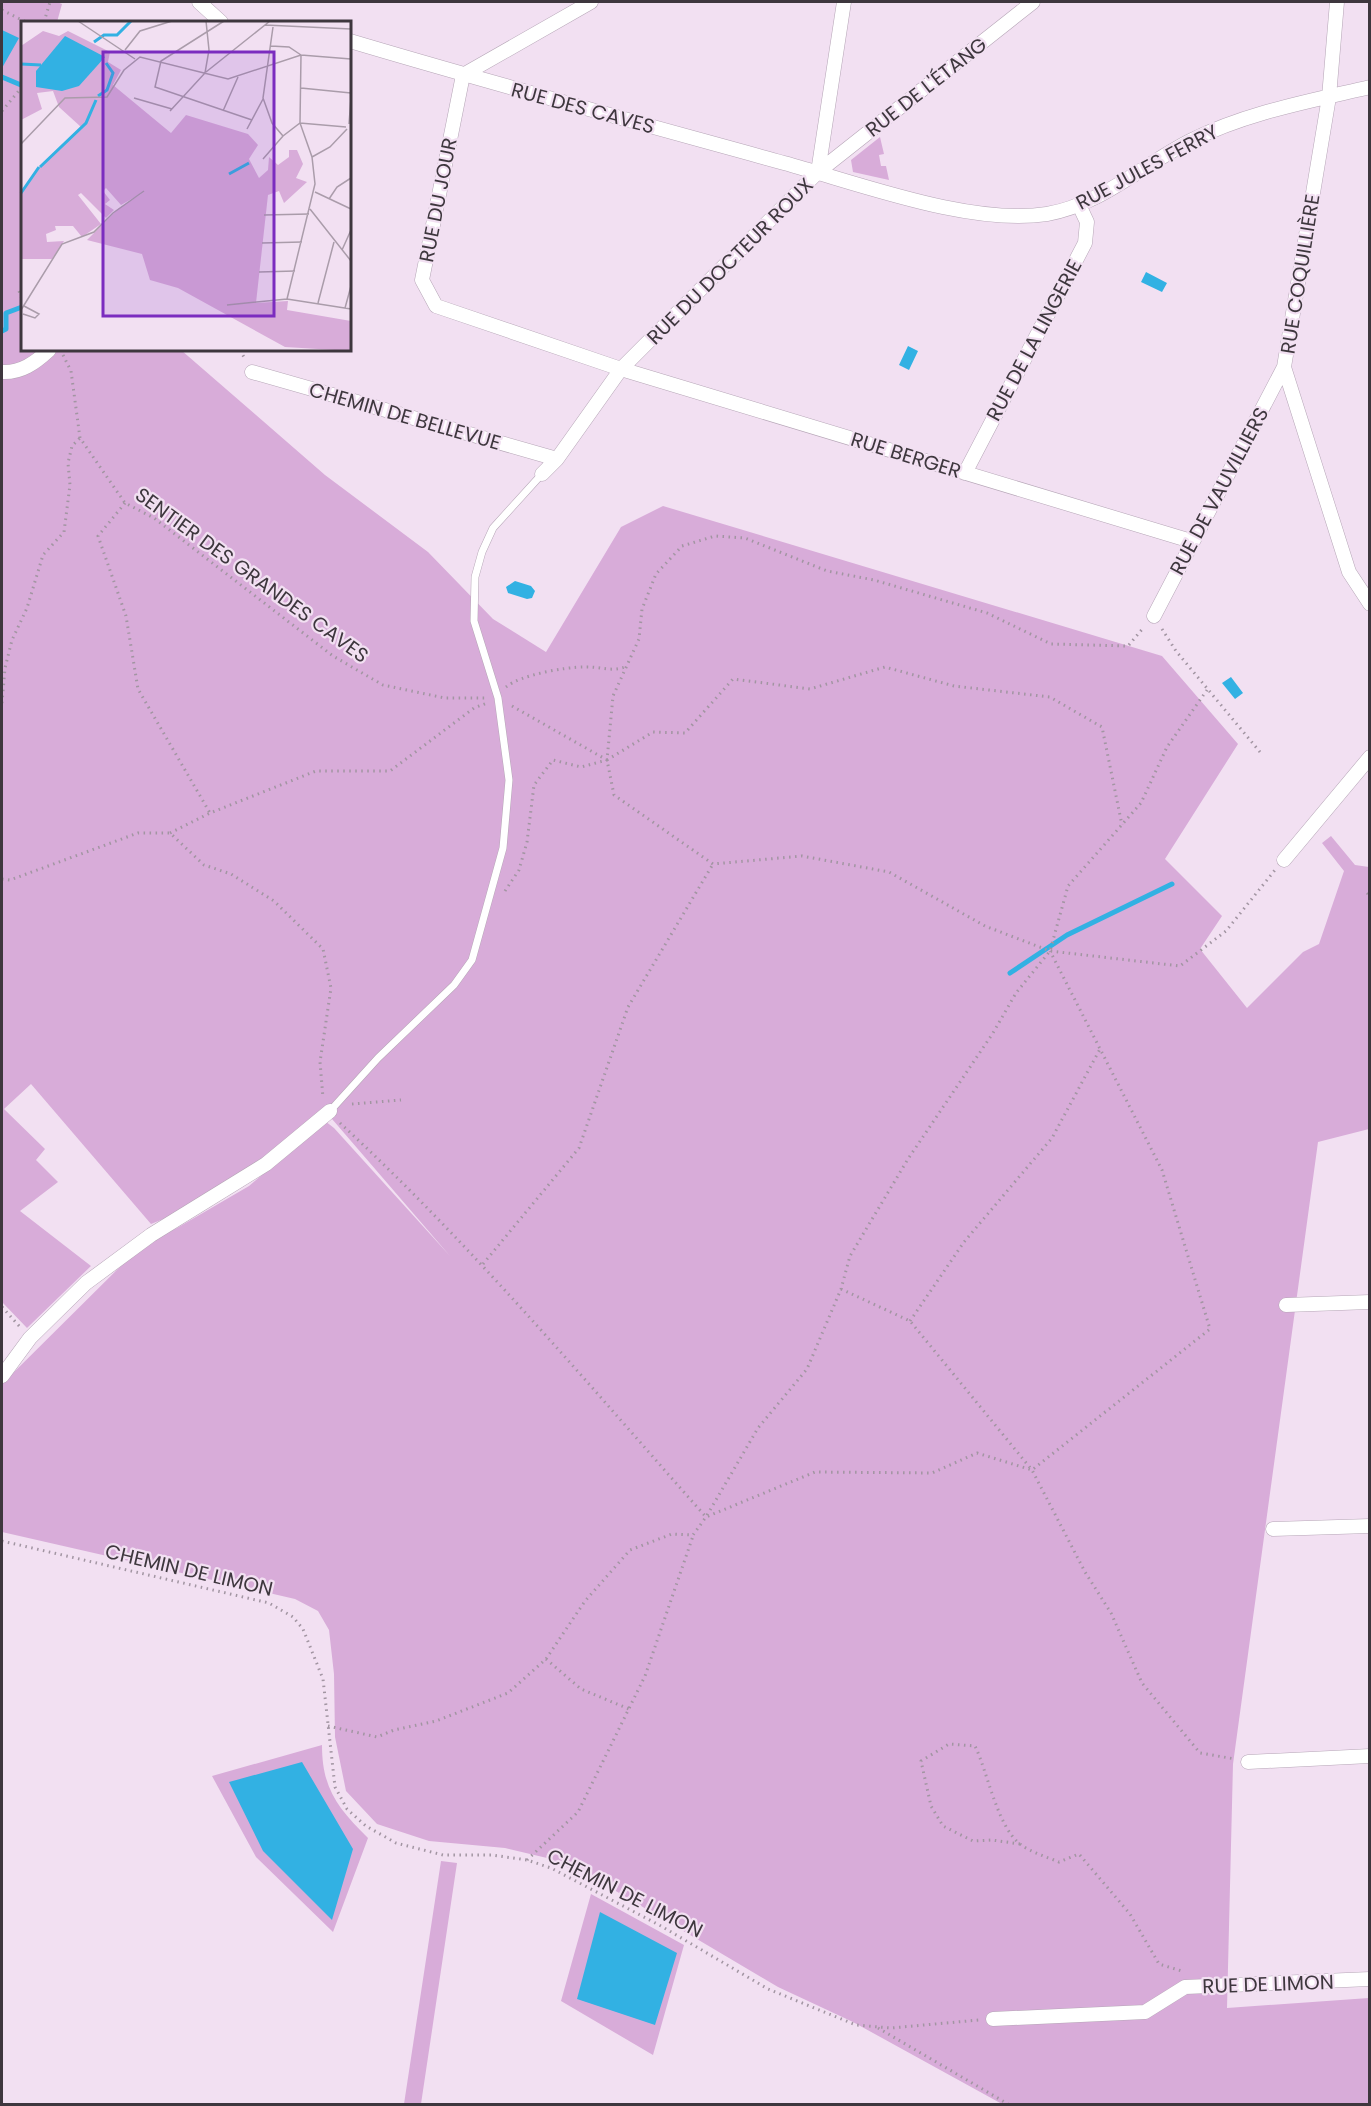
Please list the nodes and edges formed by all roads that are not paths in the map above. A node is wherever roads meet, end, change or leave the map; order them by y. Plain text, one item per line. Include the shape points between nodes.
1 (199, 2) edge
2 (591, 2) edge
3 (844, 2) edge
4 (1033, 2) edge
5 (1337, 2) edge
6 (220, 21) edge
7 (351, 41) edge
8 (463, 75) junction
9 (1370, 87) edge
10 (1329, 97) junction
11 (818, 172) junction
12 (1079, 205) junction
13 (48, 351) edge
14 (1284, 367) junction
15 (621, 369) junction
16 (2, 372) edge
17 (252, 372) dead end
18 (557, 459) junction
19 (964, 473) junction
20 (542, 474) joint
21 (1191, 541) junction
22 (1370, 604) edge
23 (1154, 616) road end
24 (1370, 757) edge
25 (1284, 860) road end
26 (331, 1109) joint
27 (1370, 1302) edge
28 (1286, 1305) dead end
29 (2, 1376) edge
30 (1370, 1526) edge
31 (1273, 1529) dead end
32 (1370, 1756) edge
33 (1248, 1762) road end
34 (1370, 1979) edge
35 (993, 2019) road end

1 - 6 street
2 - 8 street
3 - 11 street, RUE DU DOCTEUR ROUX
4 - 11 street, RUE DE L'ÉTANG
5 - 10 street, RUE COQUILLIÈRE
7 - 8 street, RUE DES CAVES
8 - 11 street, RUE DES CAVES
8 - 15 street, RUE DU JOUR via 422,280 436,306
9 - 10 street, RUE JULES FERRY
10 - 12 street, RUE JULES FERRY via 1230,124 1190,141
10 - 14 street, RUE COQUILLIÈRE
11 - 12 street, RUE JULES FERRY via 964,211 1046,214
11 - 15 street, RUE DU DOCTEUR ROUX
12 - 19 street, RUE DE LA LINGERIE via 1087,222 1085,243
13 - 16 street via 35,363
14 - 21 street, RUE DE VAUVILLIERS
14 - 22 street, RUE COQUILLIÈRE via 1349,572
15 - 18 street, RUE DU DOCTEUR ROUX
15 - 19 street, RUE BERGER
17 - 18 street, CHEMIN DE BELLEVUE
18 - 20 street, RUE DU DOCTEUR ROUX
19 - 21 street, RUE BERGER
20 - 26 lane via 494,528 475,576 474,621 498,698 508,780 503,848 472,960 454,985
21 - 23 street, RUE DE VAUVILLIERS
24 - 25 street
26 - 29 street via 266,1164 86,1283 30,1338
27 - 28 street
30 - 31 street
32 - 33 street
34 - 35 street, RUE DE LIMON via 1185,1987 1145,2012

